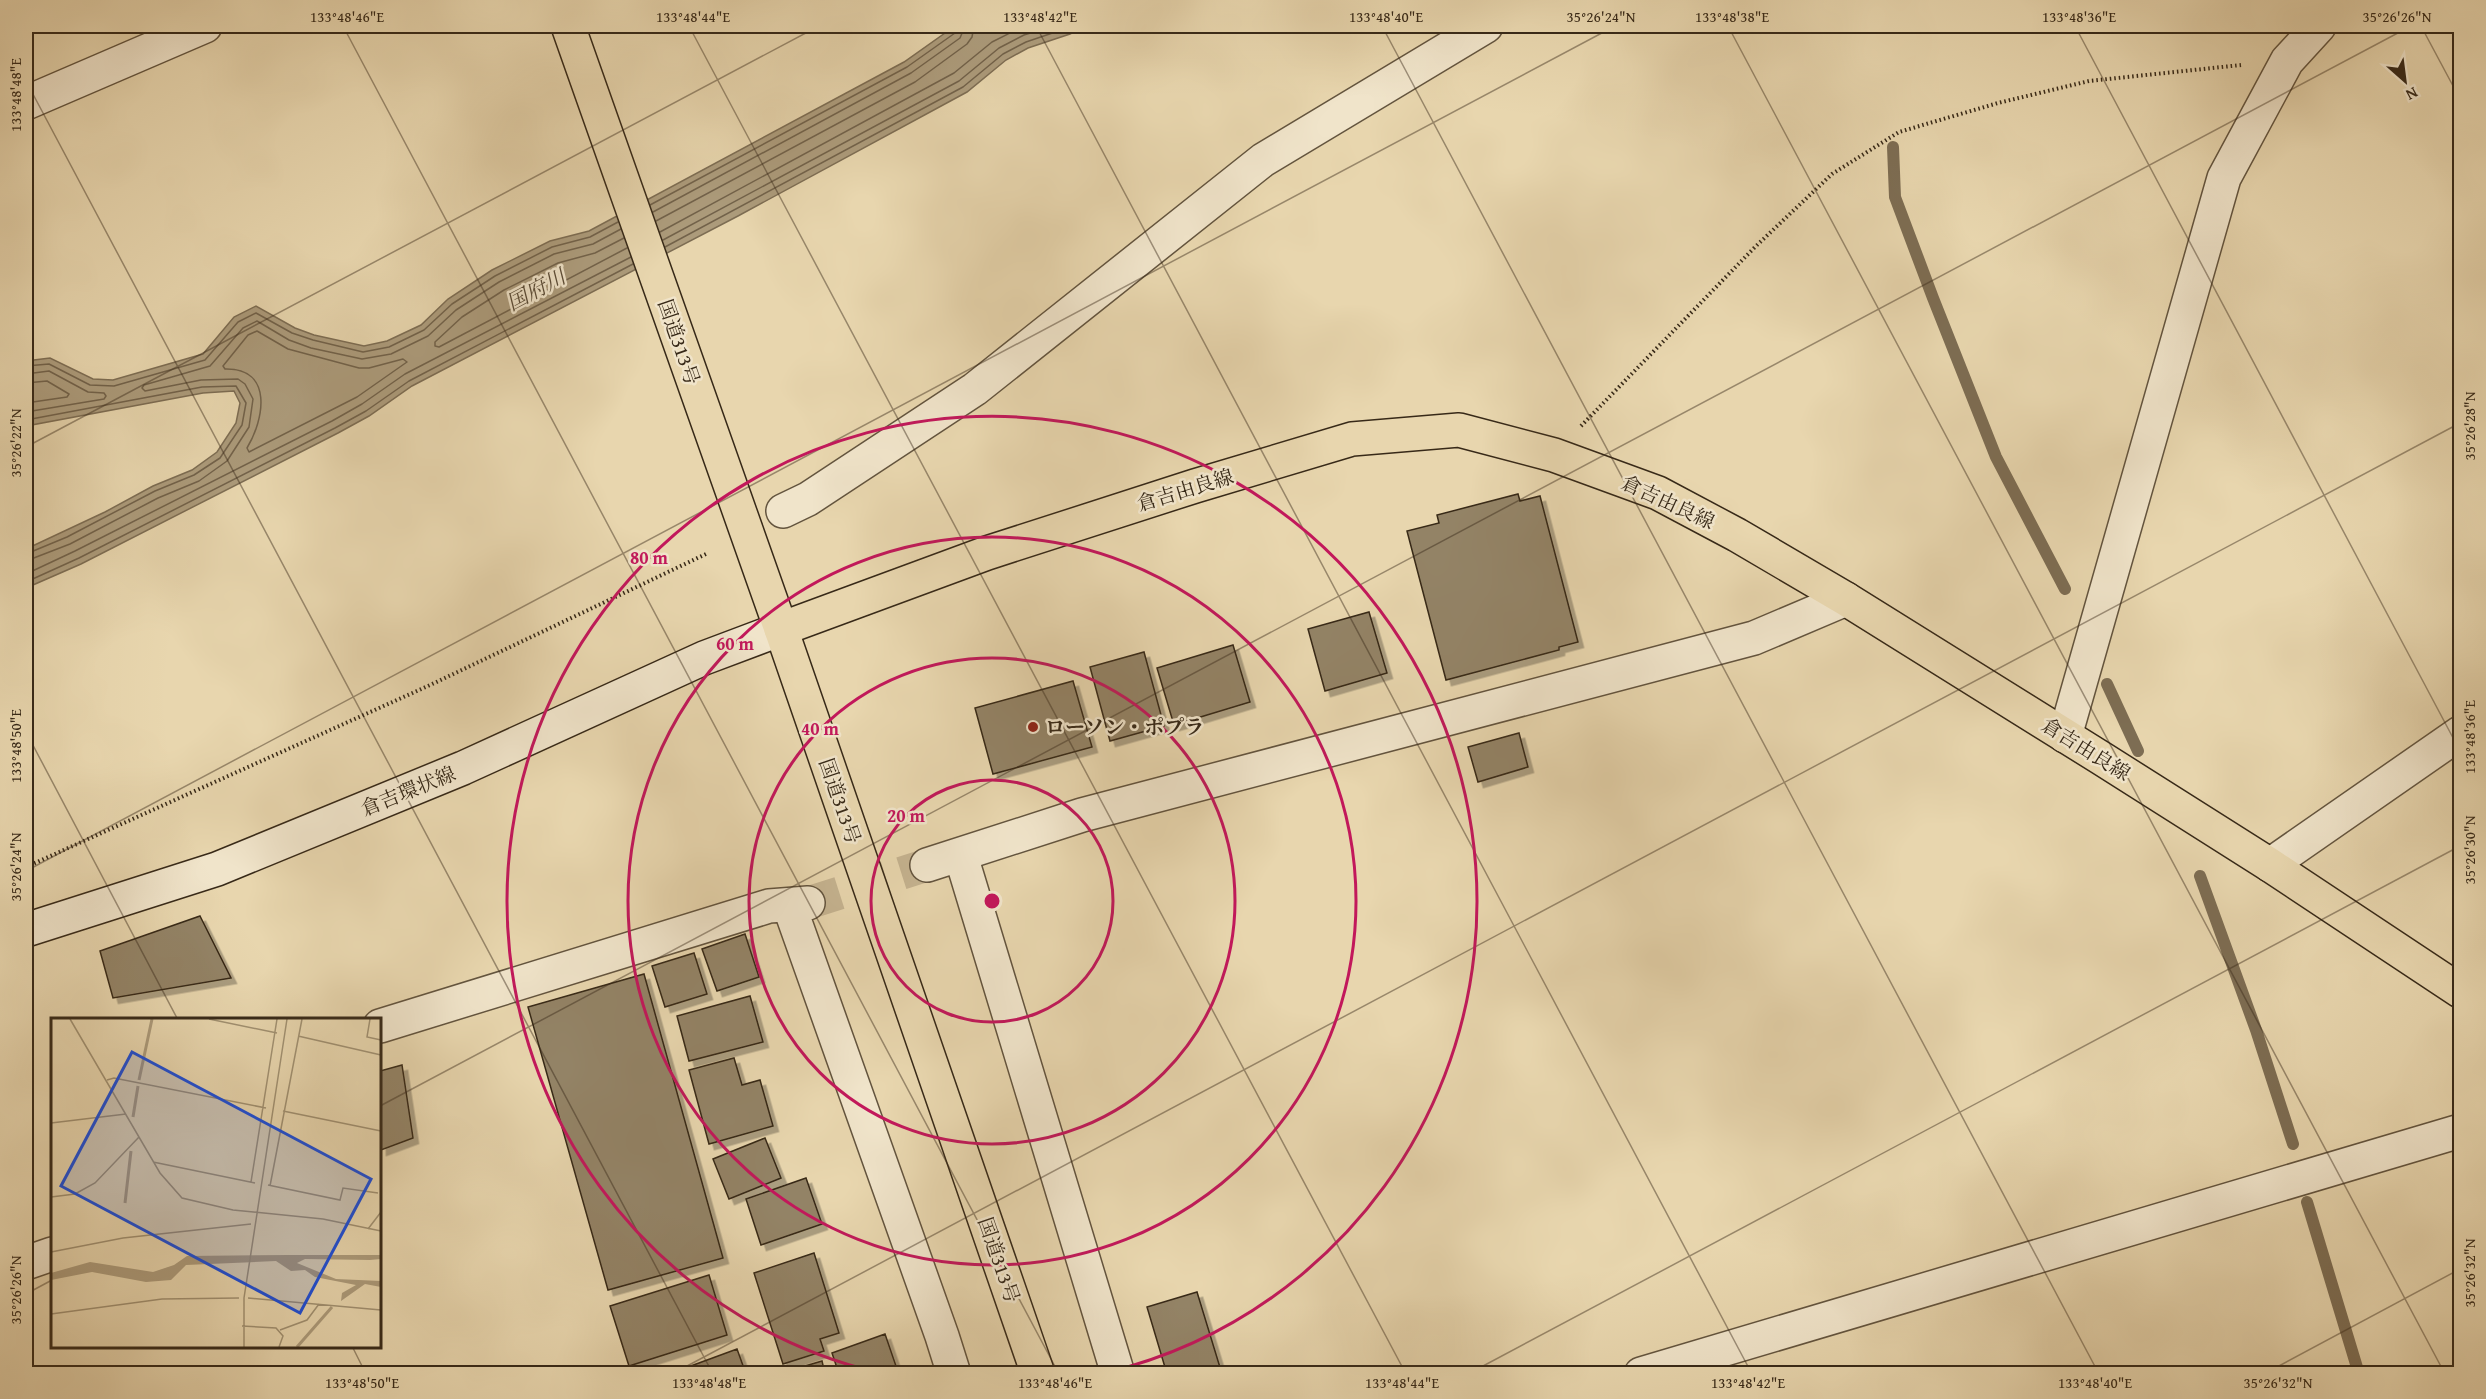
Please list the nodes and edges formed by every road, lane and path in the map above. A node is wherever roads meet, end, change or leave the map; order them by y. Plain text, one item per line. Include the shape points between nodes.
1 (205, 26) edge
2 (568, 26) edge
3 (1486, 26) edge
4 (2319, 26) edge
5 (2287, 62) junction
6 (26, 103) edge
7 (1554, 455) junction
8 (783, 511) dead end
9 (706, 554) dead end
10 (1846, 599) junction
11 (781, 629) junction
12 (2460, 733) edge
13 (2065, 735) junction
14 (961, 855) junction
15 (2270, 864) junction
16 (927, 865) tunnel mouth
17 (26, 867) edge
18 (26, 930) edge
19 (2460, 991) edge
20 (381, 1026) edge
21 (2460, 1131) edge
22 (51, 1254) edge
23 (26, 1263) edge
24 (954, 1374) edge
25 (1038, 1374) edge
26 (1118, 1374) edge
27 (1641, 1374) edge

1 - 6 street
2 - 11 main road, 国道313号
3 - 8 street via 1263,160 975,389 808,499
4 - 5 street
5 - 7 path via 2089,81 1899,132 1832,174
5 - 13 street via 2224,178
7 - 10 main road, 倉吉由良線 via 1658,493
7 - 11 main road, 倉吉由良線 via 1459,430 1352,439 987,553
9 - 17 path via 428,686
10 - 13 main road, 倉吉由良線
10 - 14 street via 1754,638 1082,815
11 - 18 street, 倉吉環状線 via 704,658 462,768 217,869
11 - 25 main road, 国道313号
12 - 15 street
13 - 15 main road, 倉吉由良線
14 - 16 street
14 - 26 street
15 - 19 main road, 倉吉由良線
20 - 24 street via 769,906 799,904
21 - 27 street
22 - 23 street

